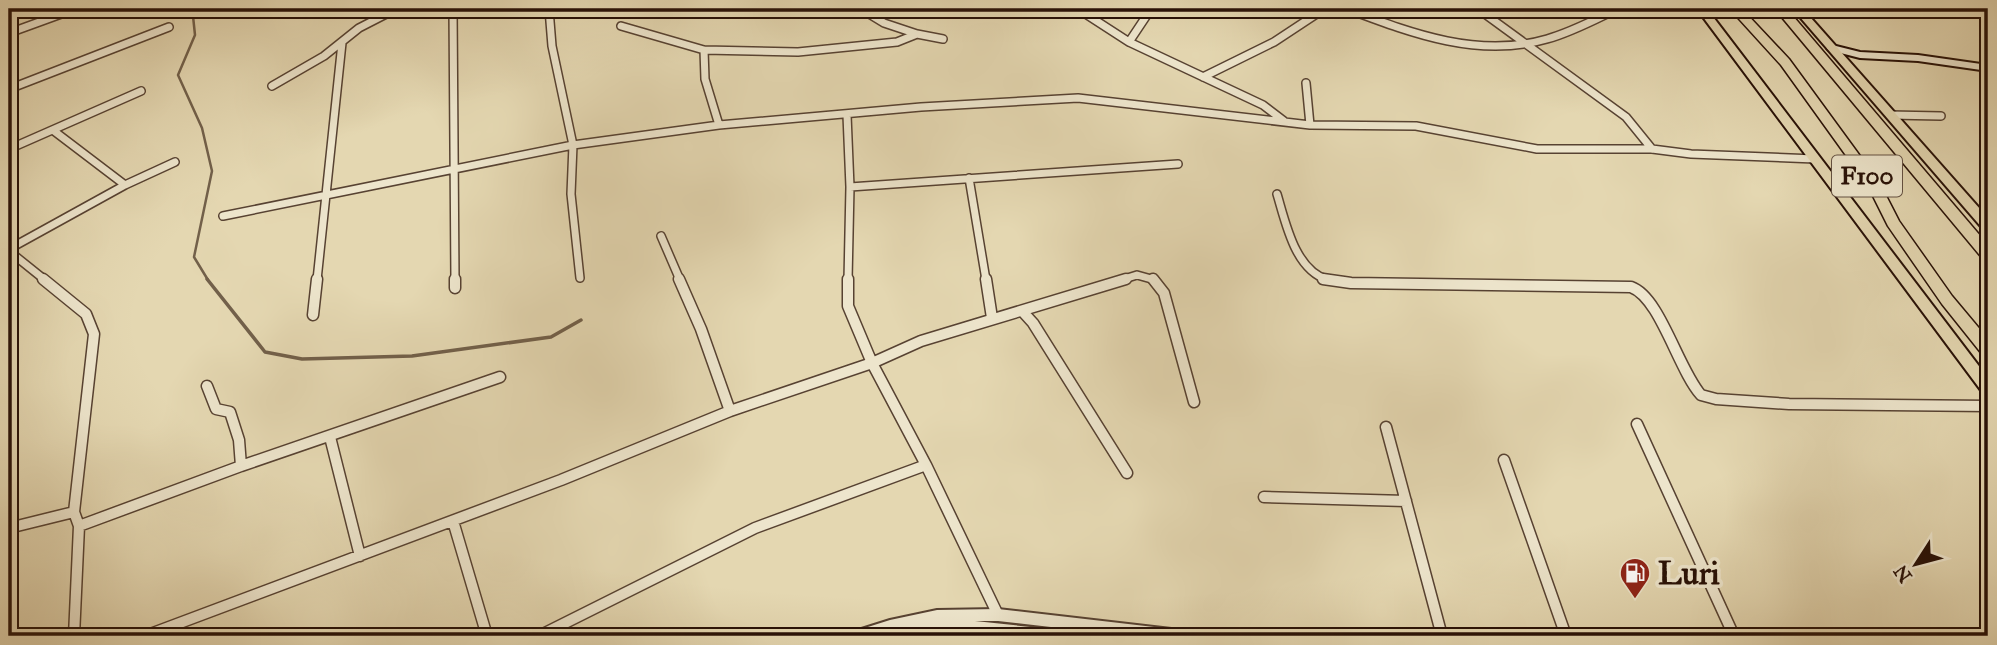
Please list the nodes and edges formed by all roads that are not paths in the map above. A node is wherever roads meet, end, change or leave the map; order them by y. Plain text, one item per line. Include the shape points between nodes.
1 (75, 9) edge
2 (396, 9) edge
3 (453, 9) edge
4 (549, 9) edge
5 (861, 9) edge
6 (1078, 9) edge
7 (1151, 9) edge
8 (1324, 9) edge
9 (1348, 9) edge
10 (1478, 9) edge
11 (1617, 9) edge
12 (1702, 9) edge
13 (1736, 9) edge
14 (1781, 9) edge
15 (1798, 9) edge
16 (1980, 9) edge
17 (1988, 10) edge
18 (621, 26) dead end
19 (169, 27) dead end
20 (9, 33) edge
21 (917, 34) junction
22 (943, 39) dead end
23 (1129, 42) junction
24 (342, 43) junction
25 (1525, 44) junction
26 (1832, 48) junction
27 (704, 50) junction
28 (1860, 55) junction
29 (1844, 62) junction
30 (1988, 68) edge
31 (1203, 77) junction
32 (1306, 83) dead end
33 (272, 86) dead end
34 (9, 89) edge
35 (141, 92) dead end
36 (1890, 114) junction
37 (847, 115) junction
38 (1941, 116) dead end
39 (1285, 122) junction
40 (719, 125) junction
41 (1310, 125) junction
42 (54, 131) junction
43 (573, 145) junction
44 (9, 149) edge
45 (1652, 149) junction
46 (1815, 159) junction
47 (175, 162) dead end
48 (1178, 164) dead end
49 (454, 168) junction
50 (969, 178) junction
51 (125, 185) junction
52 (850, 187) junction
53 (325, 194) junction
54 (1277, 194) dead end
55 (223, 216) dead end
56 (1988, 226) edge
57 (661, 236) dead end
58 (9, 250) edge
59 (1988, 255) edge
60 (580, 278) dead end
61 (455, 288) dead end
62 (1023, 312) junction
63 (313, 315) dead end
64 (992, 318) junction
65 (1988, 350) edge
66 (873, 363) junction
67 (500, 377) dead end
68 (207, 386) dead end
69 (1988, 389) edge
70 (1194, 402) dead end
71 (1988, 406) edge
72 (730, 411) junction
73 (1637, 424) dead end
74 (1386, 427) dead end
75 (330, 437) junction
76 (1504, 460) dead end
77 (241, 466) junction
78 (926, 466) junction
79 (1127, 473) dead end
80 (1264, 497) dead end
81 (1406, 501) junction
82 (74, 512) junction
83 (453, 521) junction
84 (79, 526) junction
85 (9, 528) edge
86 (360, 556) junction
87 (998, 615) junction
88 (74, 636) edge
89 (145, 636) edge
90 (486, 636) edge
91 (539, 636) edge
92 (857, 636) edge
93 (889, 636) edge
94 (1059, 636) edge
95 (1180, 636) edge
96 (1441, 636) edge
97 (1566, 636) edge
98 (1734, 636) edge

1 - 20 street
2 - 24 street via 359,28
3 - 49 street
4 - 43 street
5 - 21 street
6 - 23 street
7 - 23 street
8 - 31 street via 1274,42
9 - 25 street via 1441,43 1499,48
10 - 25 street
11 - 25 street via 1577,29
12 - 46 main road
13 - 65 highway, F100 via 1784,62 1874,185 1892,223
14 - 59 highway, F100
15 - 26 main road
16 - 17 street
18 - 27 street
19 - 34 street
21 - 22 street
21 - 27 street via 897,42 798,52
23 - 31 street
24 - 33 street
24 - 53 street
25 - 45 street via 1626,117
26 - 28 main road
26 - 29 main road
27 - 40 street via 705,79
28 - 29 main road
28 - 30 main road
29 - 36 main road
31 - 39 street via 1263,104
32 - 41 street
35 - 42 street
36 - 38 street
36 - 56 main road
37 - 39 street via 1078,98
37 - 40 street
37 - 52 street
39 - 41 street
40 - 43 street
41 - 45 street via 1416,126 1537,149
42 - 44 street
42 - 51 street
43 - 49 street
43 - 60 street via 571,194
45 - 46 street
46 - 69 main road
47 - 51 street
48 - 50 street
49 - 53 street
49 - 61 street
50 - 52 street
50 - 64 street
51 - 58 street
52 - 66 street via 848,306
53 - 55 street
53 - 63 street
54 - 71 street via 1303,259 1322,278 1351,283 1637,288 1651,301 1693,387 1710,400
57 - 72 street
58 - 82 street via 86,314 94,334
62 - 64 street
62 - 70 street via 1136,275 1149,275 1164,293
62 - 79 street
64 - 66 street via 921,341
66 - 72 street
66 - 78 street
67 - 75 street
68 - 77 street via 216,409 230,412 235,421
72 - 83 street
73 - 98 street
74 - 81 street
75 - 77 street
75 - 86 street
76 - 97 street
77 - 84 street
78 - 87 street
78 - 91 street via 755,528
80 - 81 street
81 - 96 street
82 - 84 street
82 - 85 street
83 - 86 street
83 - 90 street
84 - 88 street
86 - 89 street
87 - 92 street via 937,617
87 - 95 street
93 - 94 street via 938,627 999,627

